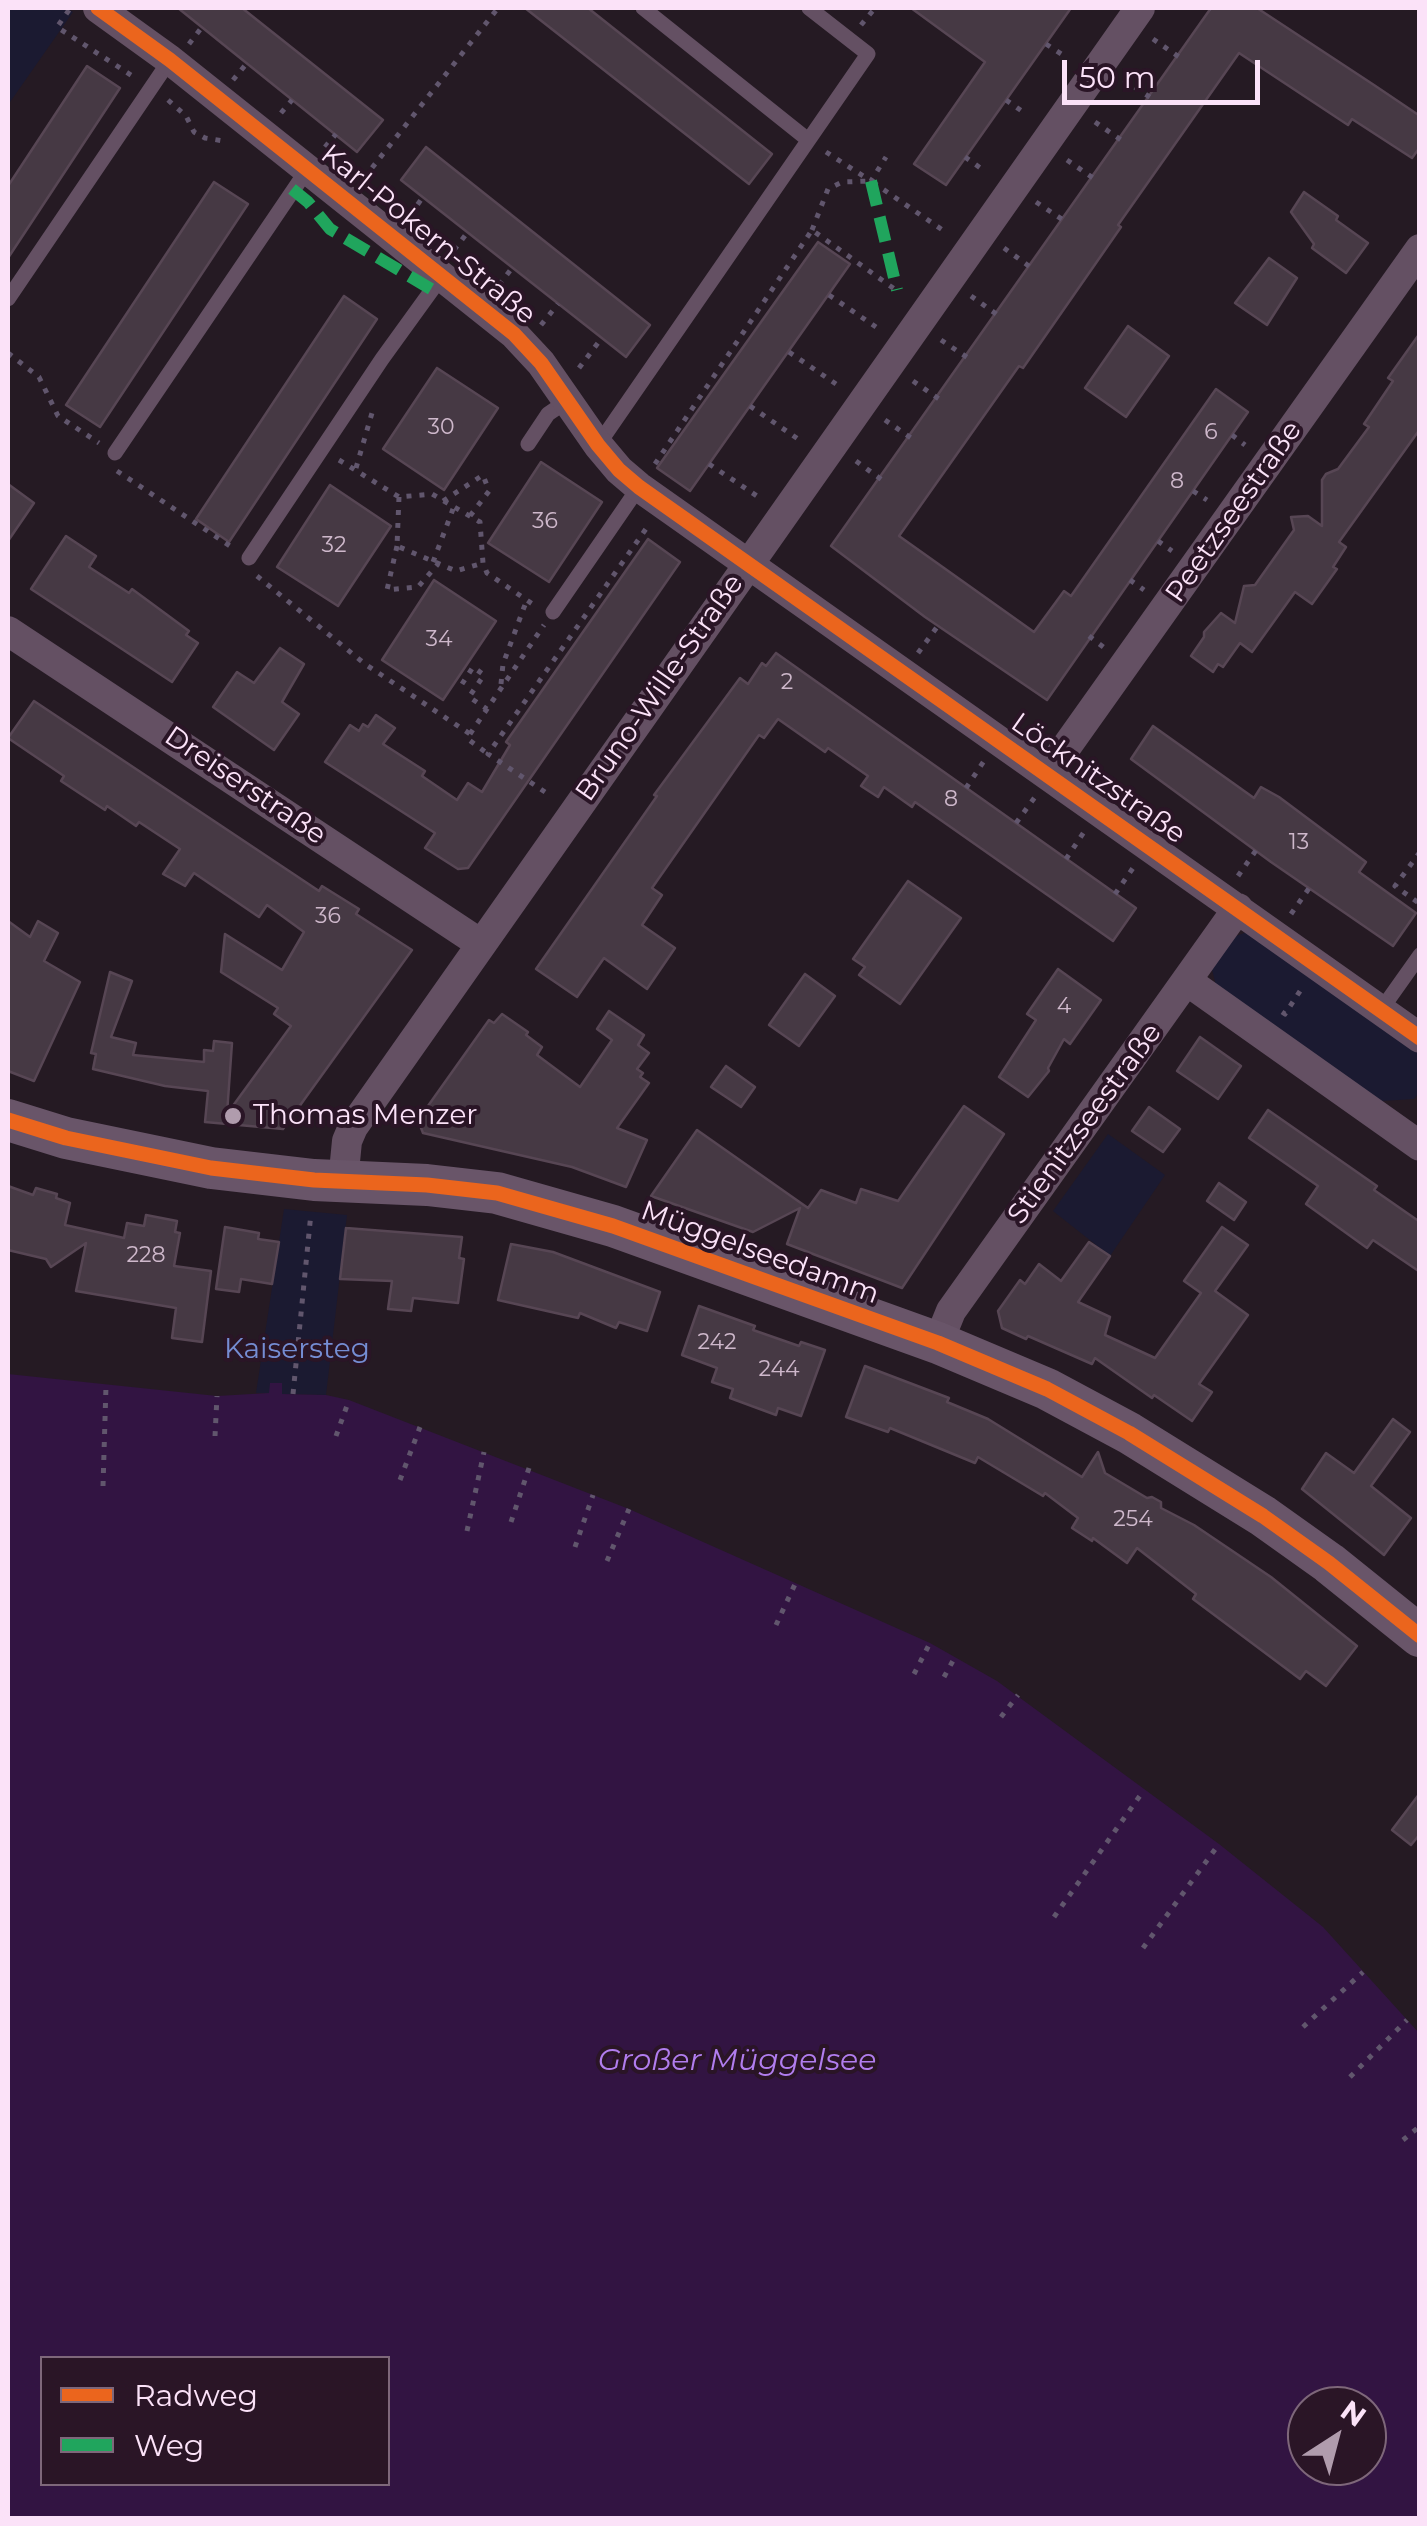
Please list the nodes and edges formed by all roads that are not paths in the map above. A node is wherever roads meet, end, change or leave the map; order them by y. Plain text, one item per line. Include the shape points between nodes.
1 (98, 8) edge
2 (644, 8) edge
3 (810, 8) edge
4 (1140, 8) edge
5 (177, 55) junction
6 (807, 139) junction
7 (312, 163) junction
8 (1420, 249) edge
9 (444, 268) junction
10 (8, 299) edge
11 (570, 388) junction
12 (528, 444) dead end
13 (598, 445) junction
14 (115, 453) road end
15 (651, 496) junction
16 (250, 558) road end
17 (747, 563) junction
18 (553, 612) road end
19 (8, 631) edge
20 (1042, 783) junction
21 (1238, 908) junction
22 (481, 944) junction
23 (1420, 955) edge
24 (1188, 981) junction
25 (1381, 1010) junction
26 (1420, 1038) edge
27 (8, 1120) edge
28 (1415, 1132) edge
29 (327, 1194) junction
30 (938, 1343) junction
31 (1420, 1636) edge

1 - 5 street, Karl-Pokern-Straße
2 - 6 lane
3 - 6 lane via 868,54
4 - 17 street, Bruno-Wille-Straße
5 - 7 street, Karl-Pokern-Straße
5 - 10 lane
6 - 13 lane
7 - 9 street, Karl-Pokern-Straße
7 - 14 lane
8 - 20 street, Peetzseestraße
9 - 11 street, Karl-Pokern-Straße
9 - 16 lane
11 - 12 lane
11 - 13 street, Karl-Pokern-Straße
13 - 15 street, Karl-Pokern-Straße
15 - 17 street, Karl-Pokern-Straße
15 - 18 lane
17 - 20 street, Löcknitzstraße
17 - 22 street, Bruno-Wille-Straße
19 - 22 street, Dreiserstraße
20 - 21 street, Löcknitzstraße
21 - 24 street, Stienitzseestraße
21 - 25 street, Löcknitzstraße
22 - 29 street, Bruno-Wille-Straße via 354,1127
23 - 25 lane
24 - 28 street
24 - 30 street, Stienitzseestraße via 951,1311
25 - 26 street, Löcknitzstraße
27 - 29 main road, Müggelseedamm
29 - 30 main road, Müggelseedamm via 426,1185 553,1208
30 - 31 main road, Müggelseedamm via 1130,1432 1263,1516

